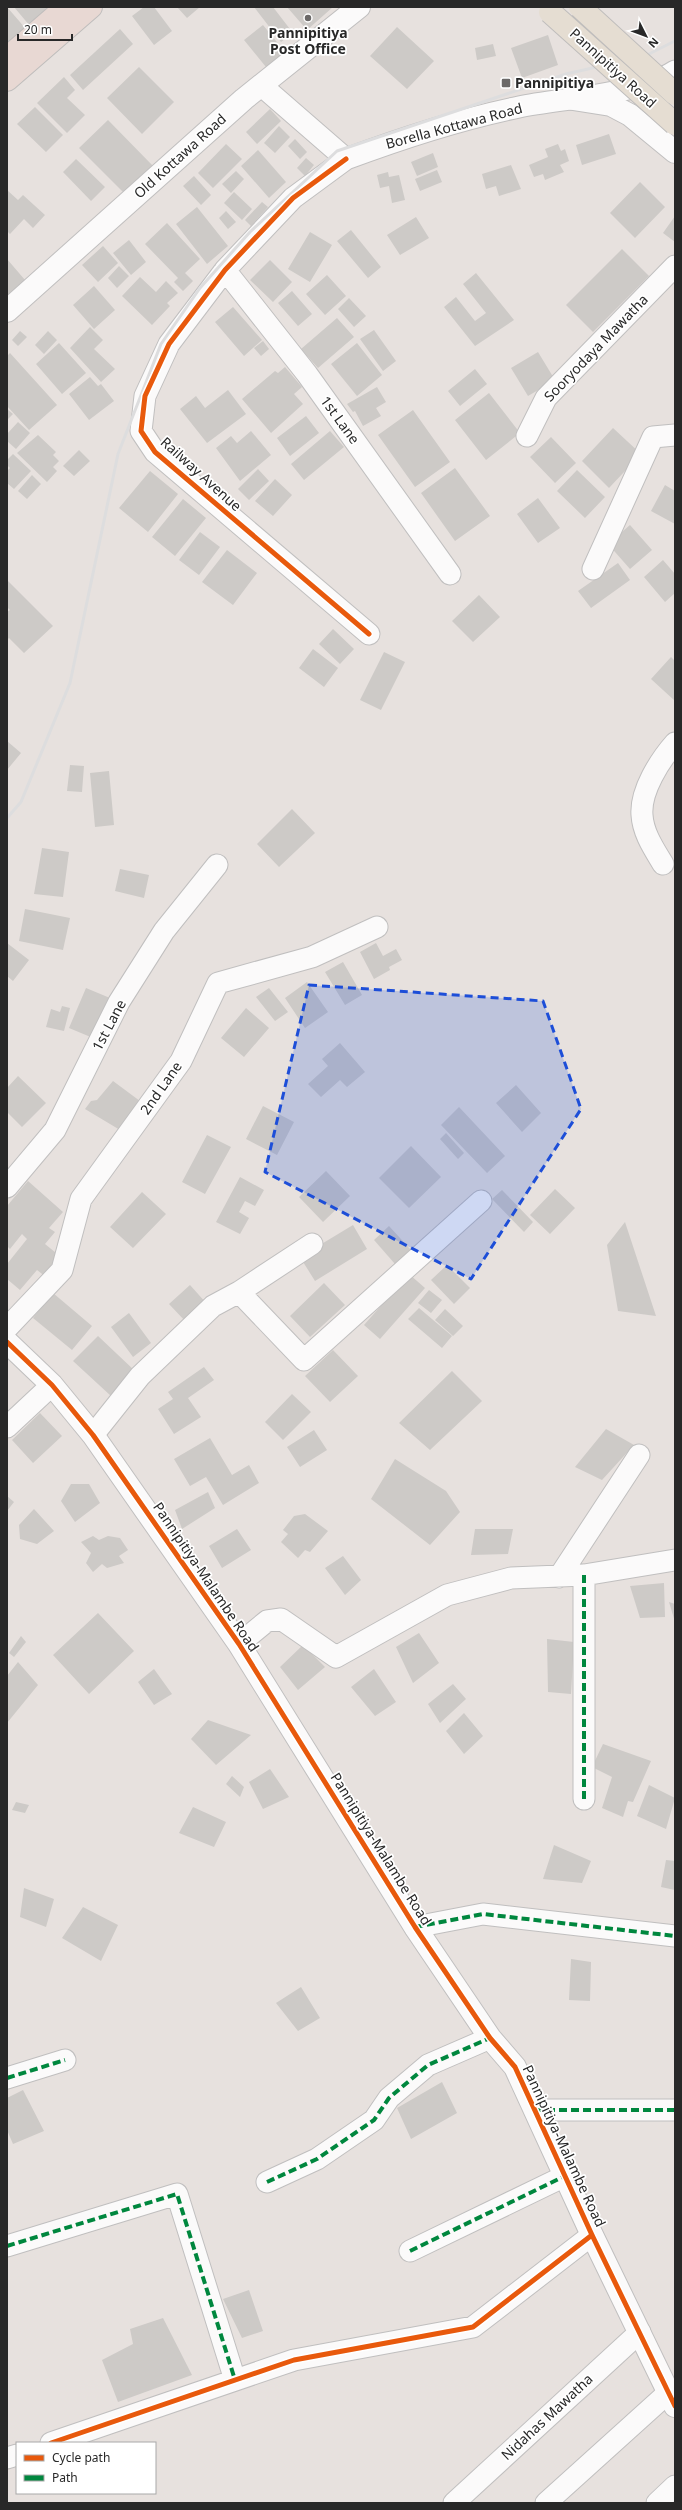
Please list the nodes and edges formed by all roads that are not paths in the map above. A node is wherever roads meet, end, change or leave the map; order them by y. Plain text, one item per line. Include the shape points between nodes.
1 (66, 7) edge
2 (91, 7) edge
3 (359, 7) edge
4 (580, 7) edge
5 (550, 12) dead end
6 (7, 58) edge
7 (7, 80) edge
8 (674, 81) edge
9 (644, 84) joint
10 (262, 86) junction
11 (573, 99) junction
12 (675, 124) edge
13 (675, 152) edge
14 (346, 159) junction
15 (675, 266) edge
16 (225, 270) junction
17 (7, 311) edge
18 (675, 435) edge
19 (527, 436) dead end
20 (593, 569) dead end
21 (450, 574) dead end
22 (369, 634) dead end
23 (675, 743) edge
24 (663, 864) dead end
25 (217, 866) dead end
26 (377, 927) dead end
27 (7, 1187) edge
28 (482, 1202) dead end
29 (312, 1244) dead end
30 (239, 1292) junction
31 (7, 1328) edge
32 (7, 1342) edge
33 (52, 1385) junction
34 (7, 1427) edge
35 (93, 1435) junction
36 (639, 1455) dead end
37 (675, 1560) edge
38 (584, 1575) junction
39 (559, 1577) junction
40 (239, 1644) junction
41 (584, 1799) dead end
42 (415, 1927) junction
43 (675, 1936) edge
44 (490, 2038) junction
45 (65, 2060) dead end
46 (7, 2078) edge
47 (535, 2110) junction
48 (675, 2110) edge
49 (565, 2176) junction
50 (268, 2182) dead end
51 (592, 2235) junction
52 (7, 2246) edge
53 (410, 2250) dead end
54 (640, 2332) junction
55 (235, 2380) junction
56 (672, 2399) edge
57 (54, 2442) edge
58 (675, 2486) edge
59 (454, 2503) edge
60 (546, 2503) edge
61 (657, 2503) edge

1 - 6 highway
2 - 7 highway
3 - 10 street, Old Kottawa Road
4 - 8 main road, Pannipitiya Road, bridge
5 - 12 main road, Pannipitiya Road, bridge
8 - 9 street
9 - 11 street, Borella Kottawa Road
10 - 14 street
10 - 17 street, Old Kottawa Road
11 - 13 street via 611,105 630,115
11 - 14 street, Borella Kottawa Road via 519,107 394,141
14 - 16 street, Railway Avenue via 293,198
15 - 19 street, Sooryodaya Mawatha via 546,398
16 - 21 street, 1st Lane via 307,374
16 - 22 street, Railway Avenue via 169,344 145,396 141,432 155,452
18 - 20 street via 653,437
23 - 24 street via 663,756 657,769 645,796 642,815 648,837
25 - 27 street, 1st Lane via 164,931 120,1002 55,1130
26 - 31 street, 2nd Lane via 312,957 218,983 182,1061 82,1199 62,1270
28 - 30 street via 304,1360
29 - 30 street
30 - 35 street via 213,1306 145,1370
32 - 33 street, Pannipitiya-Malambe Road
33 - 34 street
33 - 35 street, Pannipitiya-Malambe Road
35 - 40 street, Pannipitiya-Malambe Road
36 - 39 street
37 - 38 street
38 - 39 street
38 - 41 street
39 - 40 street via 511,1578 447,1595 336,1657 282,1619 267,1621
40 - 42 street, Pannipitiya-Malambe Road
42 - 43 street via 483,1914
42 - 44 street, Pannipitiya-Malambe Road
44 - 47 street, Pannipitiya-Malambe Road via 515,2067
44 - 50 street via 428,2065 389,2098 374,2120 317,2159
45 - 46 street
47 - 48 street
47 - 49 street, Pannipitiya-Malambe Road
49 - 51 street, Pannipitiya-Malambe Road
49 - 53 street
51 - 54 street, Pannipitiya-Malambe Road
51 - 55 street via 473,2327 294,2360
52 - 55 street via 177,2194
54 - 56 street, Pannipitiya-Malambe Road
54 - 59 street, Nidahas Mawatha
55 - 57 street
56 - 60 street
58 - 61 street

